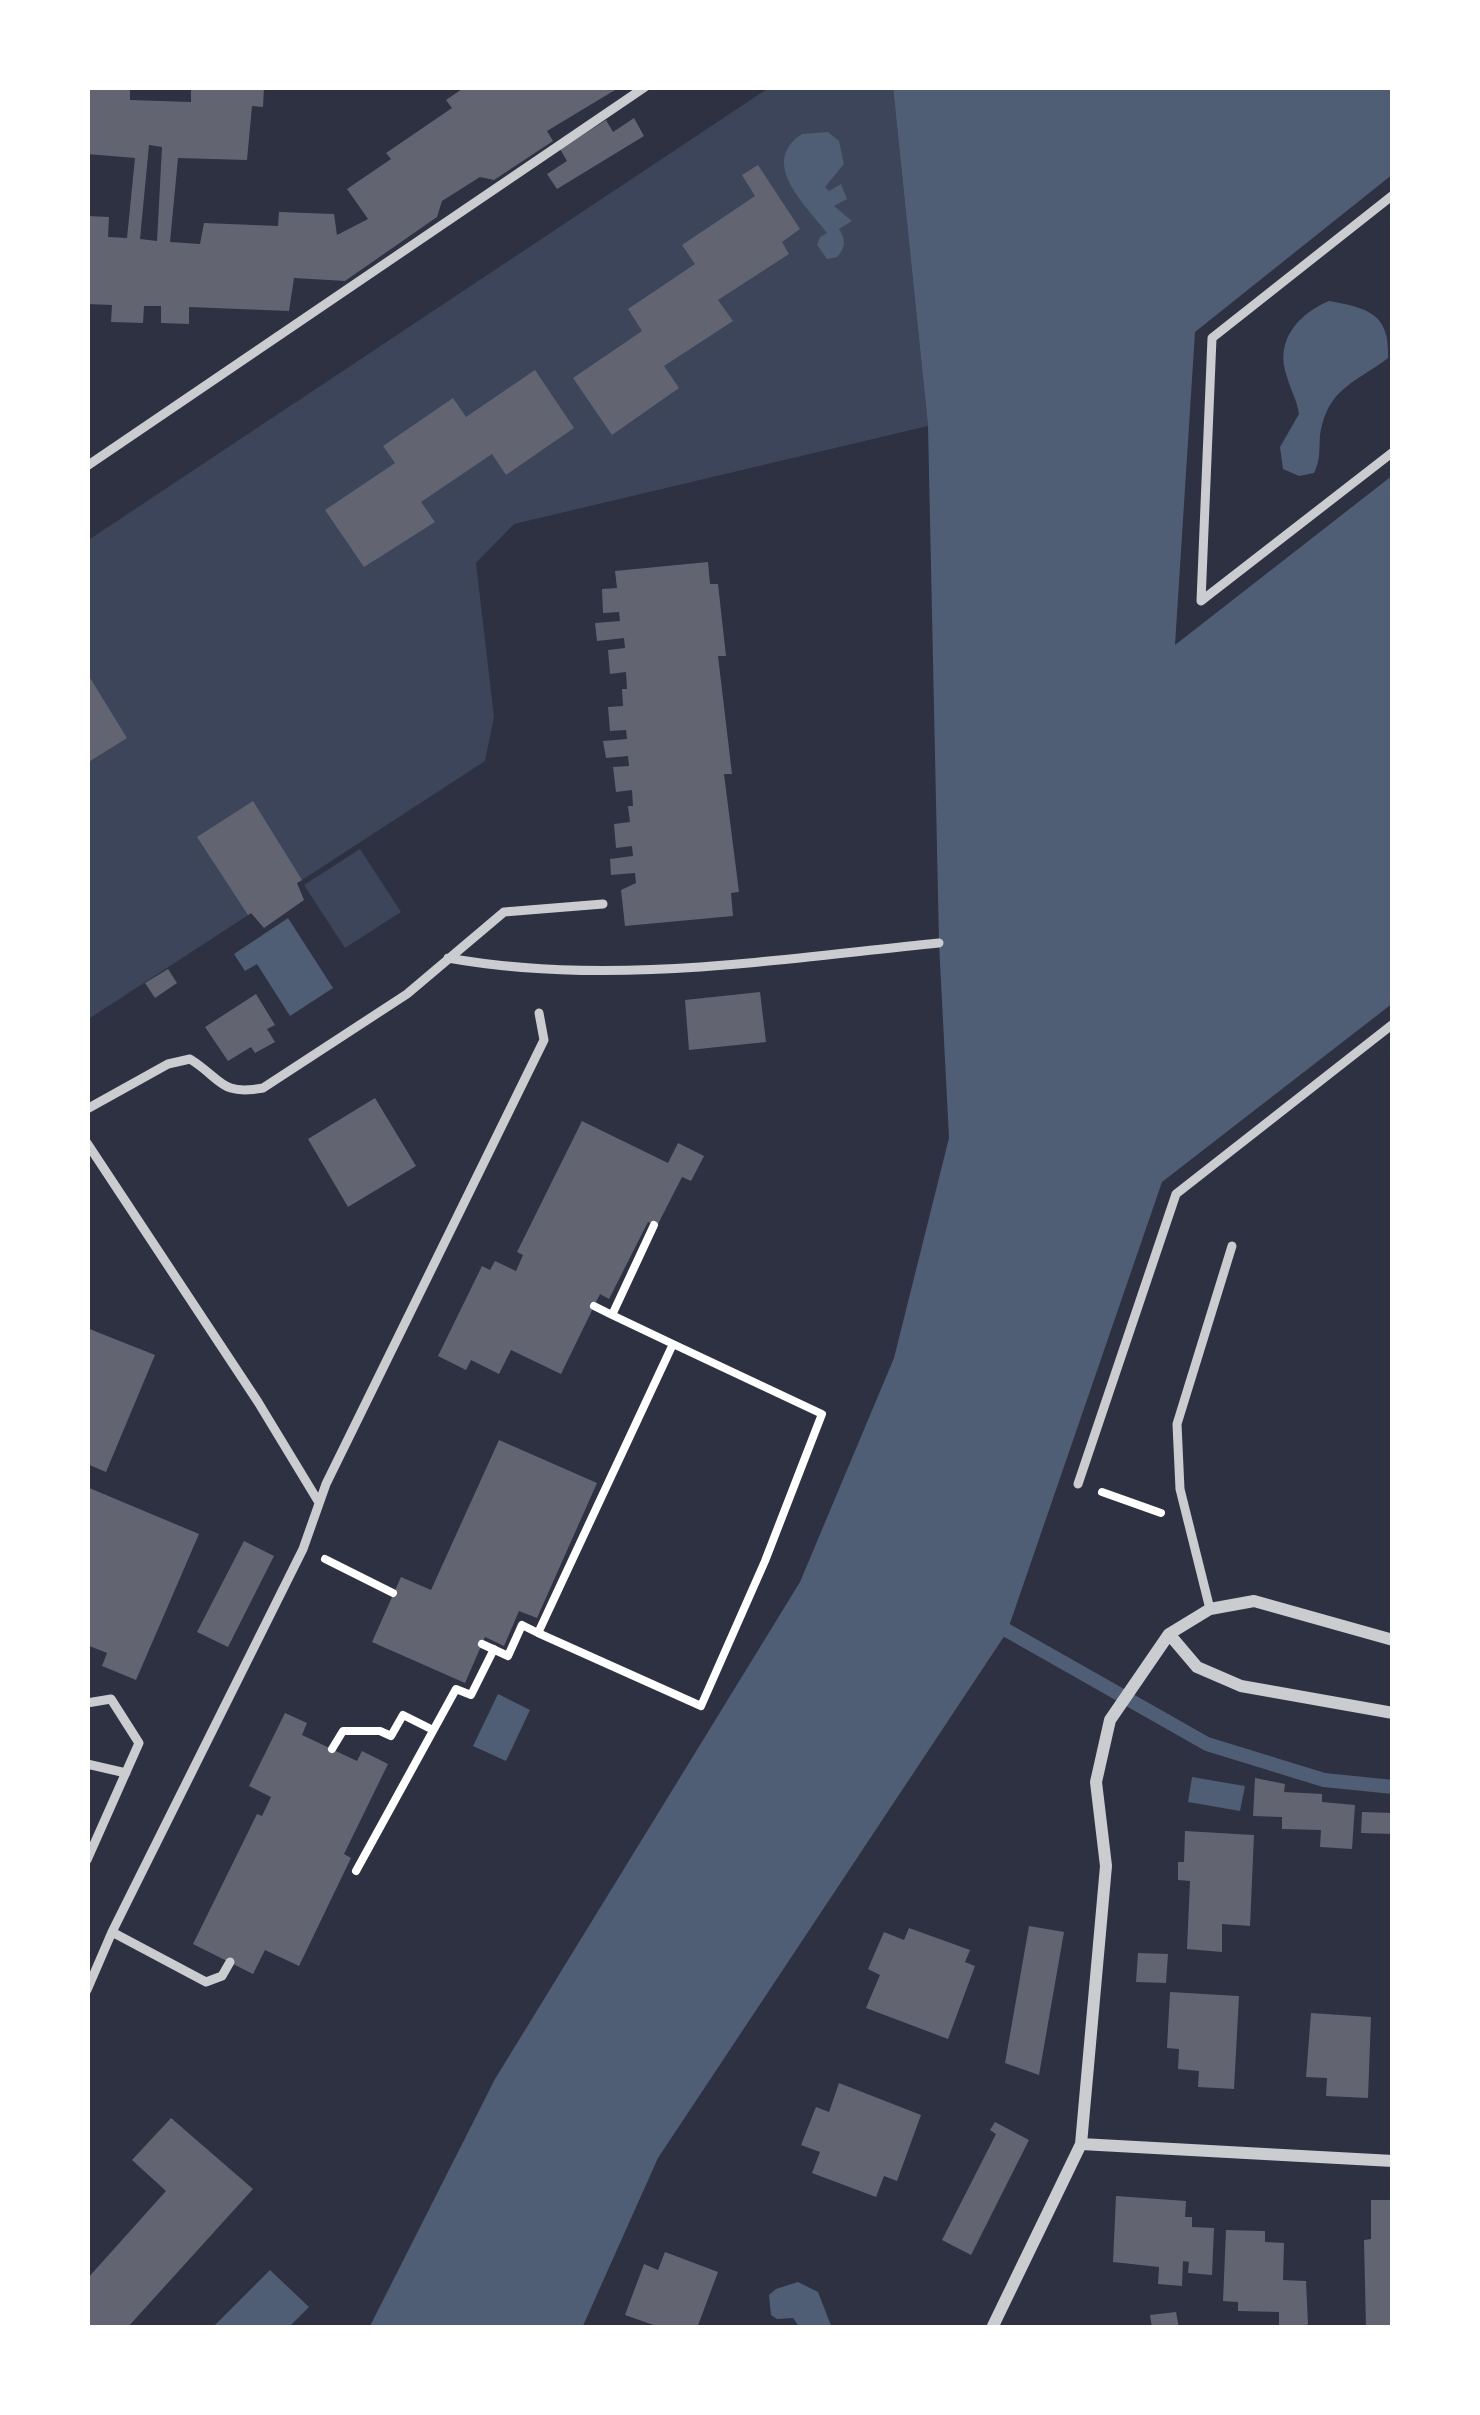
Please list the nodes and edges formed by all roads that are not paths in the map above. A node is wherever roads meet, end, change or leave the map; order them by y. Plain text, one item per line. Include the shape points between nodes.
1 (645, 87) edge
2 (1393, 195) edge
3 (1393, 452) edge
4 (87, 466) edge
5 (603, 904) dead end
6 (939, 944) dead end
7 (448, 958) junction
8 (539, 1012) dead end
9 (1393, 1024) edge
10 (87, 1109) edge
11 (87, 1144) edge
12 (1232, 1246) dead end
13 (1078, 1484) road end
14 (318, 1501) junction
15 (1210, 1609) junction
16 (1169, 1634) junction
17 (1393, 1640) edge
18 (87, 1703) edge
19 (1393, 1713) edge
20 (87, 1764) edge
21 (127, 1773) junction
22 (87, 1860) edge
23 (112, 1932) junction
24 (230, 1963) dead end
25 (87, 1990) edge
26 (1081, 2144) junction
27 (1393, 2162) edge
28 (992, 2328) edge

1 - 4 lane
2 - 3 lane via 1212,338 1201,601
5 - 7 lane via 504,912
6 - 7 lane via 686,967 513,970
7 - 10 lane via 263,1088 219,1085 190,1059
8 - 14 lane via 544,1040
9 - 13 lane via 1176,1194
11 - 14 lane
12 - 15 lane via 1177,1424 1180,1490
14 - 23 lane via 303,1549
15 - 16 street
15 - 17 street via 1254,1601
16 - 19 street via 1197,1667 1241,1686
16 - 26 street via 1110,1720 1096,1782 1106,1866
18 - 21 lane via 111,1699 140,1743
20 - 21 lane
21 - 22 lane
23 - 24 lane via 206,1982
23 - 25 lane
26 - 27 street
26 - 28 street

